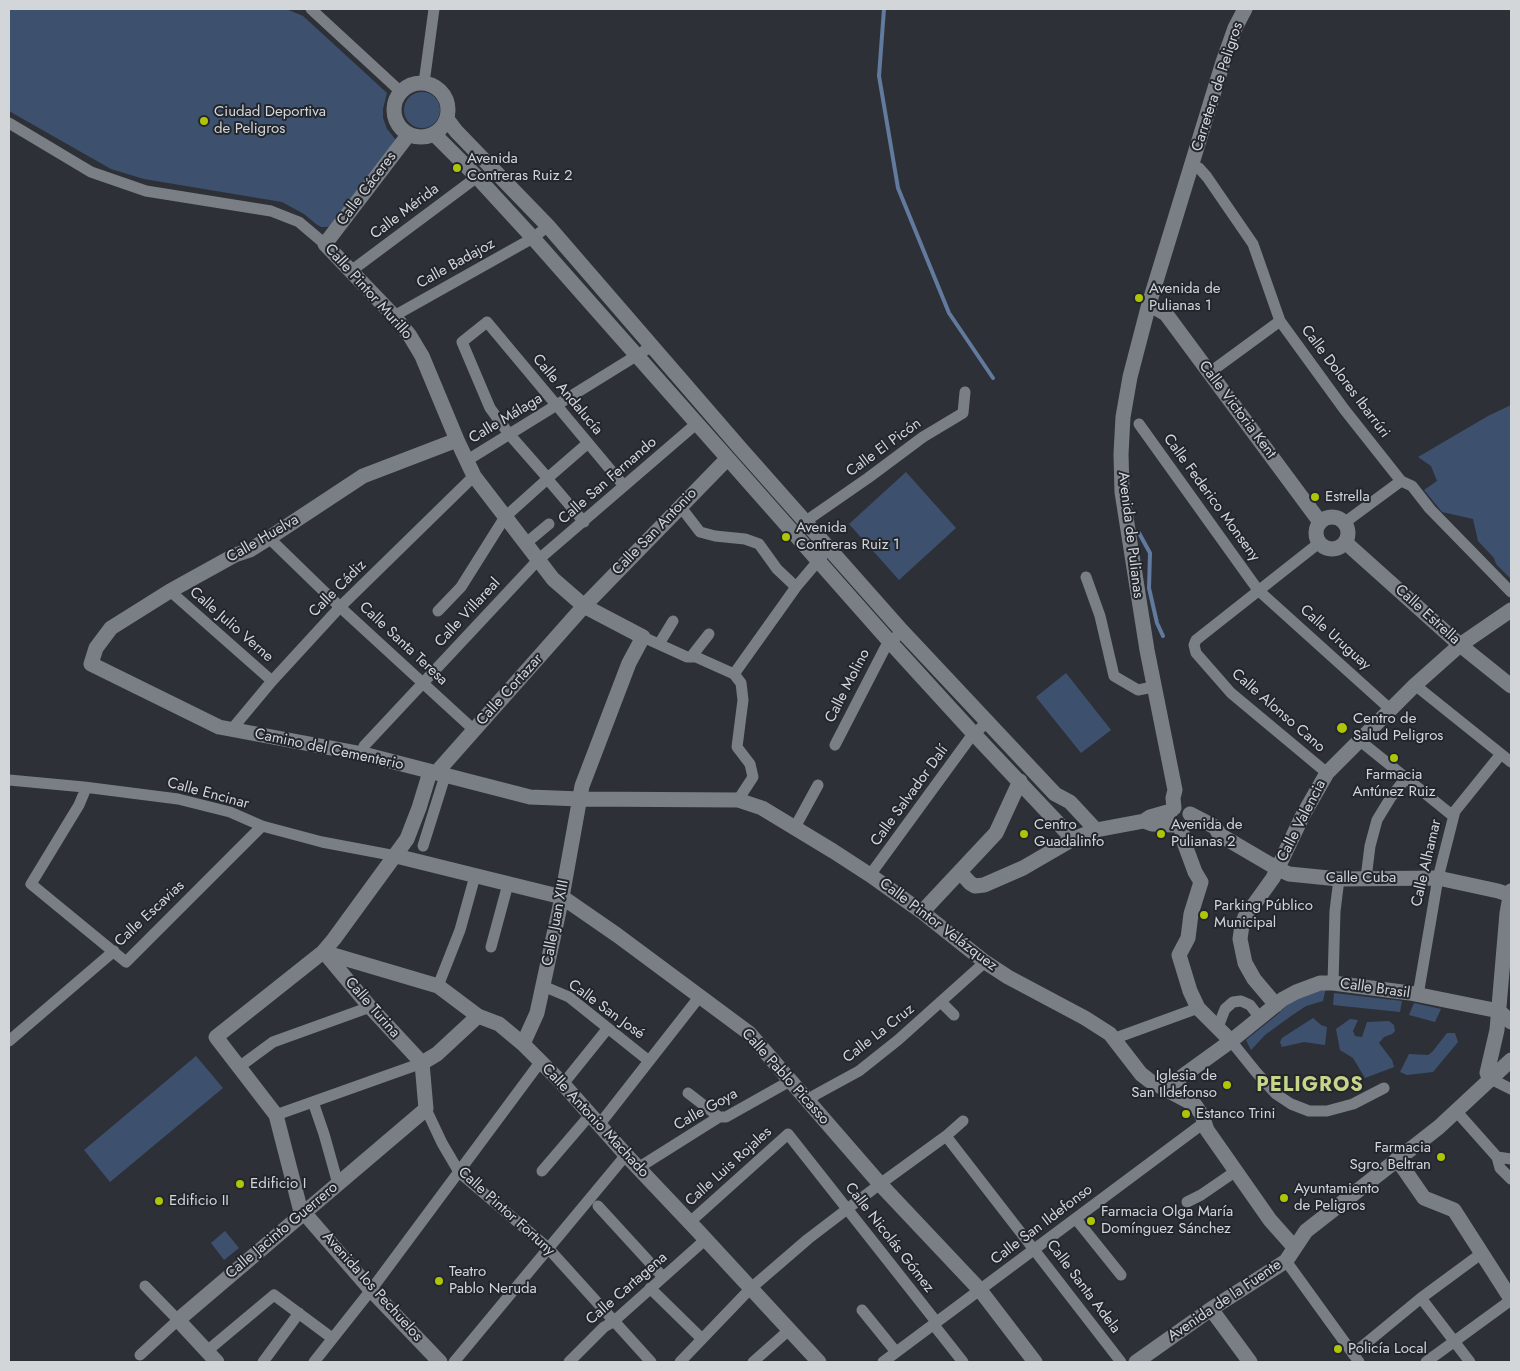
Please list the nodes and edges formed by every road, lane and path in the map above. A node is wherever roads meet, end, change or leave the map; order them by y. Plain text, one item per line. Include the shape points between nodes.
1 (311, 9) edge
2 (434, 9) edge
3 (1245, 9) edge
4 (424, 84) junction
5 (401, 92) junction
6 (447, 119) junction
7 (9, 123) edge
8 (409, 134) junction
9 (434, 134) junction
10 (1192, 166) junction
11 (477, 177) junction
12 (548, 226) junction
13 (533, 238) junction
14 (325, 244) junction
15 (351, 271) junction
16 (1149, 304) junction
17 (394, 316) junction
18 (1280, 321) junction
19 (652, 346) junction
20 (638, 356) junction
21 (1209, 373) junction
22 (965, 392) dead end
23 (558, 405) junction
24 (696, 424) junction
25 (1139, 424) dead end
26 (510, 434) junction
27 (456, 440) junction
28 (588, 443) junction
29 (740, 448) junction
30 (727, 459) junction
31 (466, 460) junction
32 (474, 476) junction
33 (547, 478) junction
34 (1401, 481) junction
35 (624, 486) junction
36 (680, 506) junction
37 (505, 517) junction
38 (806, 521) junction
39 (584, 522) junction
40 (1320, 522) junction
41 (1344, 523) junction
42 (549, 524) dead end
43 (269, 538) junction
44 (1319, 542) junction
45 (1345, 542) junction
46 (526, 544) junction
47 (829, 548) junction
48 (538, 560) junction
49 (818, 560) junction
50 (1086, 577) dead end
51 (796, 587) junction
52 (1258, 590) junction
53 (170, 592) junction
54 (1511, 592) edge
55 (584, 606) junction
56 (340, 607) junction
57 (1511, 610) edge
58 (438, 611) dead end
59 (674, 621) dead end
60 (902, 630) junction
61 (709, 634) dead end
62 (643, 637) junction
63 (890, 642) junction
64 (659, 644) junction
65 (1460, 646) junction
66 (691, 657) junction
67 (91, 664) joint
68 (734, 674) junction
69 (272, 681) junction
70 (422, 683) junction
71 (1414, 685) junction
72 (1511, 686) edge
73 (1154, 687) junction
74 (1390, 708) junction
75 (986, 722) junction
76 (232, 729) junction
77 (474, 730) junction
78 (974, 734) junction
79 (1360, 740) junction
80 (835, 745) dead end
81 (363, 754) junction
82 (1501, 754) junction
83 (1511, 762) edge
84 (1327, 773) junction
85 (437, 774) junction
86 (1406, 778) junction
87 (9, 780) edge
88 (1020, 781) junction
89 (818, 785) dead end
90 (84, 787) junction
91 (580, 799) junction
92 (738, 800) junction
93 (1453, 816) junction
94 (1180, 817) junction
95 (262, 826) junction
96 (794, 829) junction
97 (1096, 830) junction
98 (1073, 838) junction
99 (423, 846) dead end
100 (396, 856) junction
101 (1278, 869) junction
102 (960, 872) junction
103 (870, 875) junction
104 (475, 876) junction
105 (1366, 878) junction
106 (1438, 878) junction
107 (1338, 879) junction
108 (508, 884) junction
109 (1511, 894) edge
110 (562, 897) junction
111 (922, 912) junction
112 (491, 947) dead end
113 (114, 951) junction
114 (323, 952) junction
115 (985, 962) junction
116 (1333, 983) junction
117 (438, 986) junction
118 (543, 986) junction
119 (1418, 995) junction
120 (700, 996) junction
121 (941, 1002) junction
122 (1276, 1005) junction
123 (370, 1007) junction
124 (1198, 1008) junction
125 (1499, 1011) junction
126 (954, 1015) dead end
127 (478, 1016) junction
128 (1260, 1018) junction
129 (1511, 1022) edge
130 (1218, 1027) junction
131 (608, 1028) junction
132 (1113, 1039) junction
133 (9, 1041) edge
134 (1231, 1041) junction
135 (523, 1044) junction
136 (649, 1060) junction
137 (1511, 1060) edge
138 (541, 1061) junction
139 (422, 1064) junction
140 (239, 1067) junction
141 (1491, 1079) junction
142 (790, 1081) junction
143 (562, 1084) junction
144 (1166, 1088) junction
145 (1384, 1088) dead end
146 (1511, 1089) edge
147 (688, 1093) dead end
148 (313, 1102) junction
149 (808, 1102) junction
150 (426, 1109) junction
151 (1457, 1112) junction
152 (276, 1115) junction
153 (719, 1117) junction
154 (594, 1120) junction
155 (963, 1121) dead end
156 (1205, 1122) junction
157 (788, 1134) joint
158 (946, 1136) junction
159 (626, 1155) junction
160 (1497, 1156) junction
161 (1397, 1159) junction
162 (1511, 1159) edge
163 (638, 1168) junction
164 (542, 1171) dead end
165 (1236, 1171) junction
166 (459, 1172) junction
167 (1511, 1179) edge
168 (338, 1184) junction
169 (880, 1184) junction
170 (1187, 1202) dead end
171 (598, 1206) dead end
172 (847, 1209) junction
173 (304, 1212) junction
174 (1076, 1219) junction
175 (690, 1222) junction
176 (706, 1239) junction
177 (1294, 1247) junction
178 (548, 1248) junction
179 (1035, 1249) junction
180 (1482, 1253) junction
181 (1286, 1261) junction
182 (1121, 1275) dead end
183 (663, 1276) junction
184 (145, 1286) dead end
185 (650, 1288) junction
186 (750, 1289) junction
187 (371, 1290) junction
188 (980, 1290) junction
189 (1422, 1298) junction
190 (1511, 1300) edge
191 (1211, 1308) junction
192 (862, 1310) dead end
193 (299, 1313) junction
194 (178, 1320) junction
195 (613, 1322) junction
196 (935, 1323) junction
197 (789, 1330) junction
198 (332, 1338) junction
199 (702, 1338) junction
200 (1454, 1341) junction
201 (207, 1351) junction
202 (896, 1352) junction
203 (140, 1355) dead end
204 (1356, 1358) edge
205 (217, 1362) edge
206 (263, 1362) edge
207 (314, 1362) edge
208 (440, 1362) edge
209 (454, 1362) edge
210 (570, 1362) edge
211 (651, 1362) edge
212 (680, 1362) edge
213 (753, 1362) edge
214 (819, 1362) edge
215 (883, 1362) edge
216 (963, 1362) edge
217 (1035, 1362) edge
218 (1121, 1362) edge
219 (1136, 1362) edge
220 (1250, 1362) edge
221 (1426, 1362) edge
222 (1470, 1362) edge

1 - 5 street
2 - 4 street
3 - 10 street, Carretera de Peligros via 1235,28
4 - 5 street via 409,86
4 - 6 street via 434,87 445,97
5 - 8 street via 395,113 397,122
6 - 9 street
6 - 12 street
7 - 14 street, Calle Pintor Murillo via 91,172 146,191 271,211 300,222
8 - 9 street via 420,137
8 - 14 street, Calle Cáceres
9 - 11 street
10 - 16 street, Avenida de Pulianas
10 - 18 street, Calle Dolores Ibarrúri via 1199,168 1207,177 1253,244
11 - 13 street
11 - 15 street, Calle Mérida
12 - 13 street, Calle Badajoz
12 - 19 street
13 - 17 street, Calle Badajoz
13 - 20 street
14 - 15 street, Calle Pintor Murillo
15 - 17 street, Calle Pintor Murillo
16 - 21 street, Calle Victoria Kent via 1166,314
16 - 73 street, Avenida de Pulianas via 1130,377 1121,454 1122,492
17 - 27 street, Calle Pintor Murillo via 422,356
18 - 21 street
18 - 34 street, Calle Dolores Ibarrúri
19 - 20 street, Calle Málaga
19 - 29 street
20 - 23 street, Calle Málaga
20 - 24 street
21 - 40 street, Calle Victoria Kent
22 - 38 street, Calle El Picón via 963,413 923,437
23 - 26 street, Calle Málaga
23 - 26 street, Calle Andalucía via 487,322 462,342 490,408
23 - 28 street, Calle Andalucía
24 - 30 street
24 - 35 street, Calle San Fernando
25 - 52 street, Calle Federico Monseny
26 - 31 street, Calle Málaga
26 - 33 street
27 - 31 street, Calle Pintor Murillo
27 - 43 street, Calle Huelva via 363,476
28 - 33 street
28 - 35 street, Calle Andalucía
29 - 30 street
29 - 38 street
30 - 36 street, Calle San Antonio
30 - 49 street
31 - 32 street, Calle Pintor Murillo
32 - 37 street, Calle Pintor Murillo
32 - 56 street, Calle Cádiz
33 - 37 street
33 - 39 street
34 - 41 street
34 - 54 street, Calle Dolores Ibarrúri via 1412,486 1430,509
35 - 39 street, Calle San Fernando
36 - 51 street via 700,532 758,544
36 - 55 street, Calle San Antonio
37 - 46 street, Calle Pintor Murillo
37 - 58 street via 461,587
38 - 47 street
39 - 48 street, Calle San Fernando
40 - 41 street via 1333,517
40 - 44 street via 1316,531
41 - 45 street via 1348,532
42 - 46 street
43 - 53 street, Calle Huelva
43 - 56 street, Calle Santa Teresa
44 - 45 street via 1324,547 1334,548
44 - 52 street
45 - 65 street, Calle Estrella
46 - 48 street, Calle Pintor Murillo
47 - 49 street
47 - 60 street
48 - 55 street, Calle Pintor Murillo via 553,579
48 - 70 street, Calle Villareal
49 - 51 street
49 - 63 street
50 - 73 street via 1100,616 1114,676 1138,690
51 - 68 street
52 - 74 street, Calle Uruguay
52 - 84 street, Calle Alonso Cano via 1196,640 1196,653 1231,693
53 - 67 street, Calle Huelva via 111,628 96,648
53 - 69 street, Calle Julio Verne
55 - 62 street, Calle Pintor Murillo
55 - 77 street, Calle Cortazar
56 - 69 street, Calle Cádiz
56 - 70 street, Calle Santa Teresa
57 - 65 street, Calle Valencia
59 - 64 street
60 - 63 street, Calle Molino
60 - 75 street
61 - 66 street
62 - 64 street, Calle Pintor Murillo
62 - 91 street, Calle Juan XIII via 628,663
63 - 78 street
63 - 80 street, Calle Molino
64 - 66 street, Calle Pintor Murillo
65 - 71 street, Calle Valencia
65 - 72 street, Calle Estrella
66 - 68 street, Calle Pintor Murillo
67 - 76 street, Camino del Cementerio via 219,727
68 - 92 street via 741,683 743,700 737,747 750,764 753,777
69 - 76 street, Calle Cádiz
70 - 77 street, Calle Santa Teresa
70 - 81 street, Calle Villareal via 364,746
71 - 74 street, Calle Valencia
71 - 82 street
73 - 94 street, Avenida de Pulianas via 1173,798
74 - 79 street, Calle Valencia
75 - 78 street, Calle Salvador Dalí
75 - 97 street via 1055,794 1070,802
76 - 81 street, Camino del Cementerio
77 - 85 street, Calle Cortazar
78 - 88 street
78 - 103 street, Calle Salvador Dalí
79 - 84 street, Calle Valencia
79 - 86 street
81 - 85 street, Camino del Cementerio
82 - 83 street
82 - 93 street, Calle Alhamar
84 - 101 street, Calle Valencia
85 - 91 street, Camino del Cementerio via 530,797
85 - 99 street
85 - 100 street
86 - 93 street
86 - 105 street via 1378,820 1370,846
87 - 90 street, Calle Encinar
88 - 98 street
88 - 102 street via 996,834
89 - 96 street
90 - 95 street, Calle Encinar via 178,799 230,812
90 - 113 street via 79,805 31,884
91 - 92 street, Calle Pintor Velázquez
91 - 110 street, Calle Juan XIII
92 - 96 street, Calle Pintor Velázquez via 762,808
93 - 106 street, Calle Alhamar
94 - 97 street, Calle Cuba via 1152,824 1144,821
94 - 101 street, Calle Cuba via 1220,835
94 - 124 street, Avenida de Pulianas via 1185,845 1201,882 1188,938 1178,955
95 - 100 street, Calle Encinar via 322,842
95 - 113 street, Calle Escavias via 126,962
96 - 103 street, Calle Pintor Velázquez
97 - 98 street, Calle Cuba
98 - 102 street, Calle Cuba via 1023,868 984,885 975,886
100 - 104 street
100 - 114 street
101 - 107 street, Calle Cuba via 1289,874
101 - 122 street, Calle Valencia via 1246,917 1240,939 1245,963
102 - 111 street
103 - 111 street, Calle Pintor Velázquez
104 - 108 street
104 - 117 street via 460,930
105 - 106 street, Calle Cuba
105 - 107 street, Calle Cuba
106 - 109 street, Calle Cuba
106 - 119 street, Calle Alhamar
107 - 116 street
108 - 110 street
108 - 112 street
109 - 125 street
110 - 118 street, Calle Juan XIII
110 - 120 street, Calle Pablo Picasso
111 - 115 street, Calle Pintor Velázquez
113 - 133 street, Calle Escavias
114 - 117 street, Calle Antonio Machado
114 - 123 street, Calle Turina
114 - 140 street via 216,1037
115 - 121 street, Calle La Cruz
115 - 132 street, Calle Pintor Velázquez via 1085,1018
116 - 119 street, Calle Brasil
116 - 122 street, Calle Brasil via 1308,987
117 - 127 street, Calle Antonio Machado
118 - 131 street, Calle San José via 569,997
118 - 135 street, Calle Juan XIII via 537,1013
119 - 125 street, Calle Brasil
120 - 136 street
120 - 142 street, Calle Pablo Picasso via 749,1033
121 - 126 street
121 - 149 street, Calle La Cruz via 859,1071
122 - 128 street, Calle Brasil
123 - 139 street, Calle Turina
123 - 140 street via 273,1042
124 - 130 street
124 - 132 street
125 - 129 street
125 - 141 street via 1498,1030 1487,1073
127 - 135 street, Calle Antonio Machado via 499,1024
127 - 139 street
128 - 130 street via 1250,1005 1233,1002 1225,1008
128 - 134 street, Calle Brasil
130 - 134 street
131 - 136 street, Calle San José
131 - 143 street
132 - 144 street, Calle Pintor Velázquez via 1142,1074
134 - 144 street, Calle Brasil
134 - 145 street via 1276,1094 1309,1111 1327,1111 1353,1104
135 - 138 street, Calle Antonio Machado
136 - 154 street
137 - 141 street, Avenida de la Fuente
138 - 143 street, Calle Antonio Machado
138 - 166 street
139 - 148 street
139 - 150 street, Calle Pintor Fortuny
140 - 152 street
141 - 146 street
141 - 151 street, Avenida de la Fuente
142 - 149 street, Calle Pablo Picasso
142 - 153 street, Calle Goya via 726,1117
143 - 154 street, Calle Antonio Machado
144 - 156 street, Calle Pintor Velázquez via 1195,1105
147 - 153 street
148 - 152 street
148 - 168 street
149 - 169 street, Calle Pablo Picasso
150 - 166 street, Calle Pintor Fortuny
150 - 168 street, Calle Jacinto Guerrero
151 - 160 street
151 - 161 street, Avenida de la Fuente
152 - 173 street, Avenida los Pechuelos via 300,1208
153 - 163 street, Calle Goya
154 - 159 street, Calle Antonio Machado
154 - 164 street
155 - 158 street
156 - 165 street, Calle Pintor Velázquez via 1207,1130
156 - 174 street, Calle San Ildefonso
157 - 172 street, Calle Nicolás Gómez
157 - 175 street, Calle Luis Rojales
158 - 169 street
158 - 179 street, Calle Santa Adela
159 - 163 street, Calle Antonio Machado
159 - 178 street
160 - 162 street
160 - 167 street via 1500,1168
161 - 177 street, Avenida de la Fuente via 1306,1231
161 - 180 street via 1424,1198 1454,1210
163 - 175 street, Calle Antonio Machado
165 - 170 street
165 - 177 street, Calle Pintor Velázquez via 1270,1220
166 - 178 street, Calle Pintor Fortuny
166 - 187 street
168 - 173 street, Calle Jacinto Guerrero
169 - 172 street
169 - 188 street, Calle Pablo Picasso
171 - 183 street
172 - 186 street
172 - 196 street, Calle Nicolás Gómez
173 - 187 street, Avenida los Pechuelos
173 - 194 street, Calle Jacinto Guerrero
174 - 179 street, Calle San Ildefonso
174 - 182 street
175 - 176 street, Calle Antonio Machado
176 - 183 street, Calle Cartagena
176 - 186 street, Calle Antonio Machado
177 - 181 street, Avenida de la Fuente
178 - 195 street, Calle Pintor Fortuny
178 - 209 street
179 - 188 street, Calle San Ildefonso
179 - 218 street, Calle Santa Adela
180 - 189 street
180 - 190 street
181 - 191 street, Avenida de la Fuente
181 - 204 street
183 - 185 street, Calle Cartagena
184 - 194 street
185 - 195 street, Calle Cartagena
185 - 199 street
186 - 197 street, Calle Antonio Machado
186 - 199 street
187 - 198 street
187 - 208 street, Avenida los Pechuelos
188 - 196 street, Calle San Ildefonso
188 - 217 street, Calle Pablo Picasso
189 - 200 street
189 - 204 street
190 - 200 street
191 - 219 street, Avenida de la Fuente
191 - 220 street
192 - 202 street
193 - 198 street
193 - 201 street via 274,1294
193 - 206 street
194 - 201 street
194 - 203 street, Calle Jacinto Guerrero
195 - 210 street, Calle Cartagena
195 - 211 street, Calle Pintor Fortuny
196 - 202 street, Calle San Ildefonso
196 - 216 street, Calle Nicolás Gómez
197 - 213 street
197 - 214 street, Calle Antonio Machado
198 - 207 street
199 - 212 street
200 - 221 street
200 - 222 street
201 - 205 street
202 - 215 street, Calle San Ildefonso

